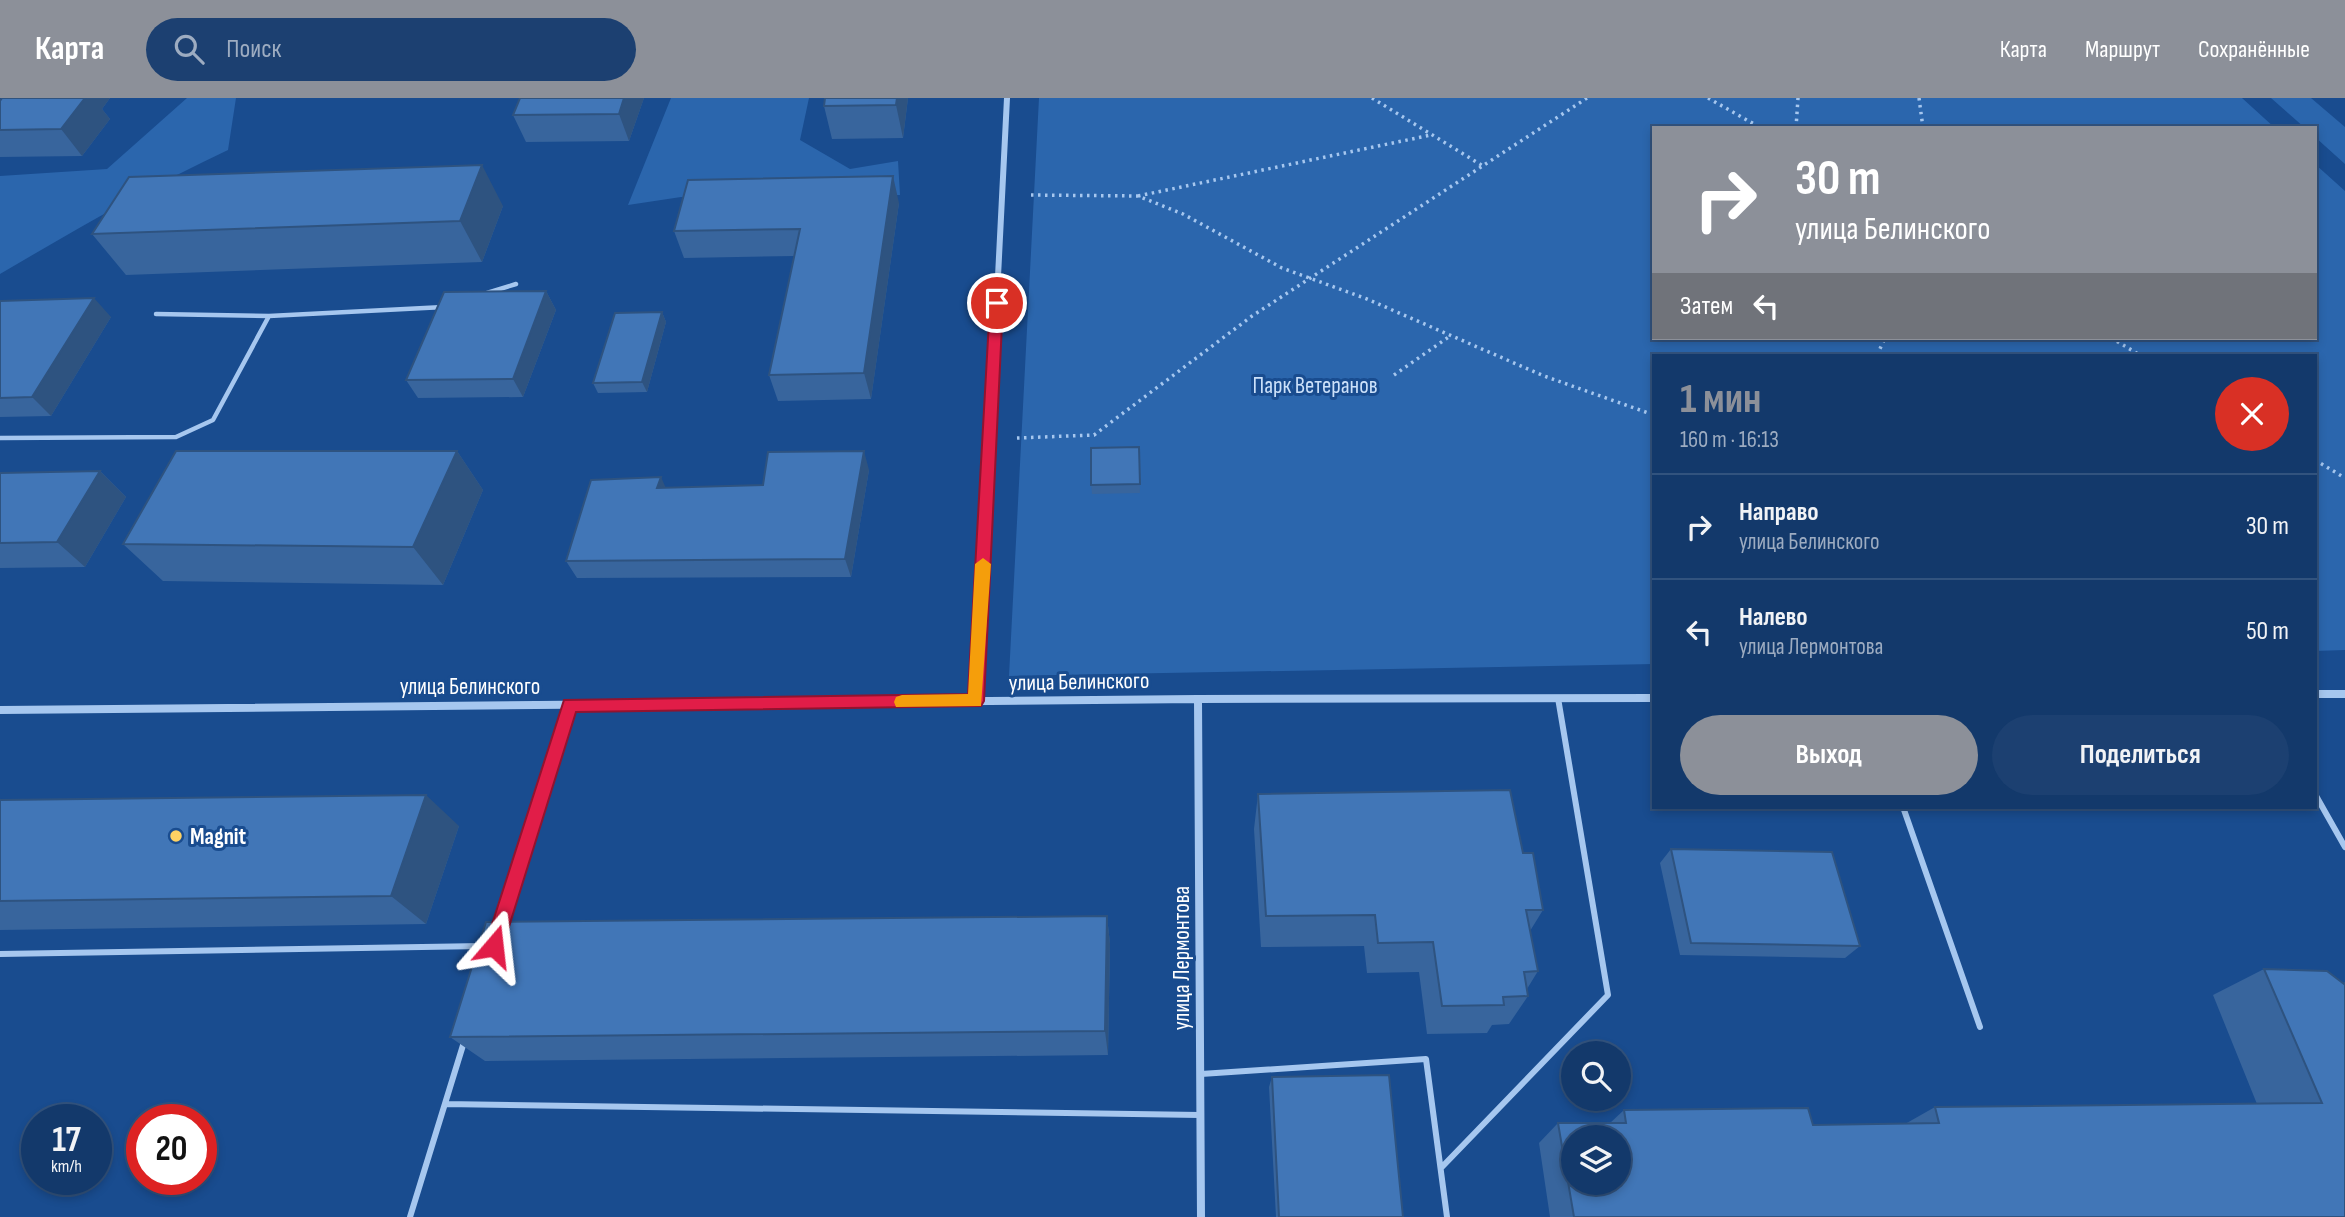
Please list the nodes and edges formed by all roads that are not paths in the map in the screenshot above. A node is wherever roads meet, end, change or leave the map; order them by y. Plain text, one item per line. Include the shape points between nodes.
1 (1007, 98) edge
2 (516, 284) dead end
3 (476, 297) edge
4 (449, 305) edge
5 (156, 314) dead end
6 (269, 316) junction
7 (0, 438) edge
8 (2317, 694) edge
9 (2345, 694) edge
10 (1558, 698) junction
11 (1652, 698) edge
12 (1198, 699) junction
13 (976, 701) junction
14 (570, 705) junction
15 (0, 710) edge
16 (2317, 798) edge
17 (1904, 809) edge
18 (2345, 847) edge
19 (498, 933) edge
20 (494, 946) edge
21 (0, 954) edge
22 (1980, 1027) dead end
23 (466, 1038) edge
24 (1201, 1074) junction
25 (445, 1104) junction
26 (1200, 1115) junction
27 (1441, 1168) junction
28 (410, 1217) edge
29 (1201, 1217) edge
30 (1447, 1217) edge

1 - 13 street
2 - 3 lane
4 - 6 lane
5 - 6 lane
6 - 7 lane via 212,419 176,437
8 - 9 street
10 - 11 street, улица Белинского
10 - 12 street, улица Белинского
10 - 27 lane via 1608,995
12 - 13 street, улица Белинского
12 - 24 street, улица Лермонтова
13 - 14 street, улица Белинского
14 - 15 street, улица Белинского
14 - 19 lane
16 - 18 lane
17 - 22 lane
20 - 21 lane
23 - 25 lane
24 - 26 street, улица Лермонтова
24 - 27 lane via 1426,1059
25 - 26 lane
25 - 28 lane
26 - 29 street, улица Лермонтова
27 - 30 lane

